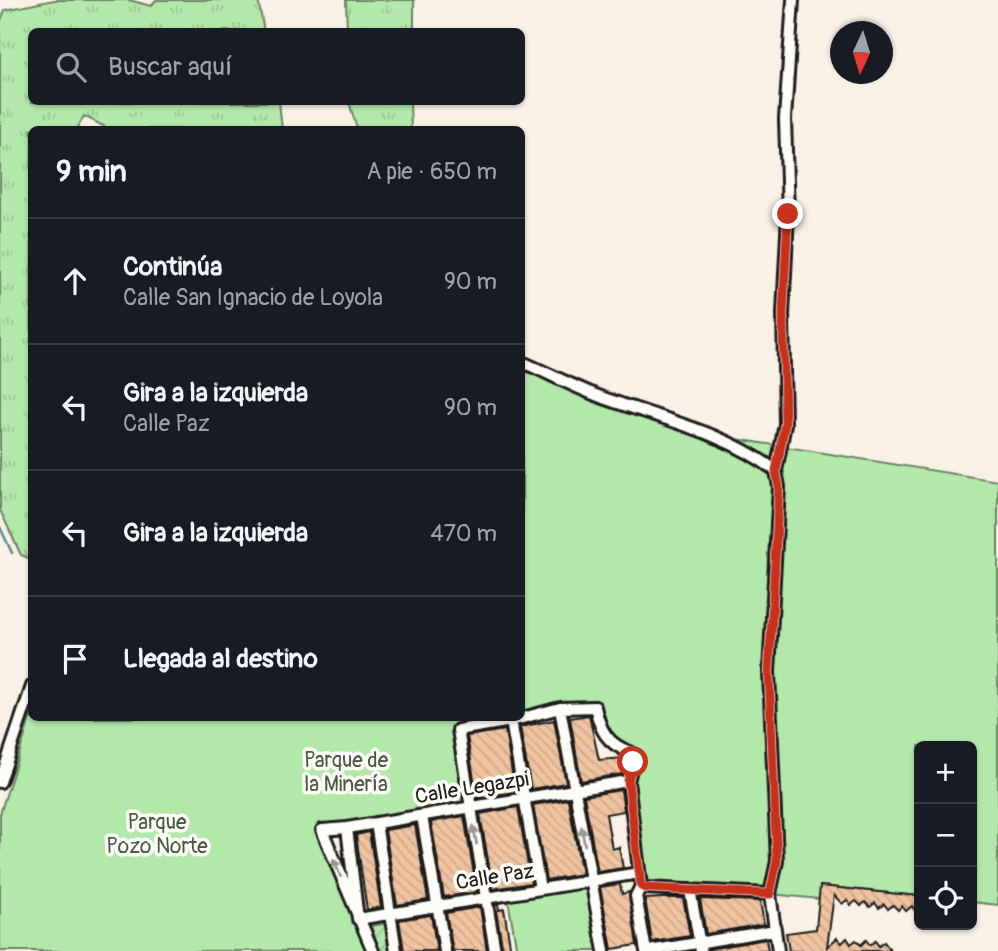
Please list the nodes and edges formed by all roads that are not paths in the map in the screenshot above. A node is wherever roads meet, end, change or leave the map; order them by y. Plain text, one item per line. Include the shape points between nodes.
1 (793, 0) edge
2 (525, 363) edge
3 (776, 471) junction
4 (28, 698) edge
5 (560, 708) junction
6 (525, 717) edge
7 (511, 721) joint
8 (628, 781) junction
9 (0, 782) edge
10 (576, 790) junction
11 (524, 799) junction
12 (470, 808) junction
13 (422, 816) junction
14 (376, 823) junction
15 (346, 828) junction
16 (639, 873) junction
17 (591, 880) junction
18 (643, 887) junction
19 (540, 889) junction
20 (690, 890) junction
21 (770, 894) junction
22 (486, 898) junction
23 (438, 906) junction
24 (390, 914) junction
25 (358, 919) junction
26 (775, 930) junction
27 (700, 947) edge
28 (373, 951) edge
29 (396, 951) edge
30 (445, 951) edge
31 (495, 951) edge
32 (604, 951) edge
33 (648, 951) edge
34 (778, 951) edge

1 - 3 street via 786,109 785,424
2 - 3 street via 600,397 756,455
3 - 21 street via 779,487 769,673 777,861
4 - 9 street
5 - 6 street
5 - 8 street via 595,707 603,735 630,752 633,762
5 - 10 street
7 - 11 street
7 - 12 street via 458,730
8 - 10 street, Calle Legazpi
8 - 16 street
10 - 11 street, Calle Legazpi
17 -> 10 street
11 - 12 street, Calle Legazpi
11 - 19 street
12 - 13 street, Calle Legazpi
22 -> 12 street
13 - 14 street, Calle Legazpi
13 - 23 street
14 - 15 street, Calle Legazpi
14 - 24 street
15 - 25 street
25 -> 15 street, Calle Legazpi via 322,830
16 - 17 street, Calle Paz
16 - 18 street
17 - 19 street, Calle Paz
17 - 32 street
18 - 20 street
18 - 33 street via 636,896
19 - 22 street, Calle Paz
20 - 21 street
20 - 27 street
21 - 26 street
22 - 23 street, Calle Paz
22 - 31 street
23 - 24 street, Calle Paz
23 - 30 street
24 - 25 street, Calle Paz
24 - 29 street
25 - 28 street
26 - 27 street
26 - 34 street
27 - 33 street

